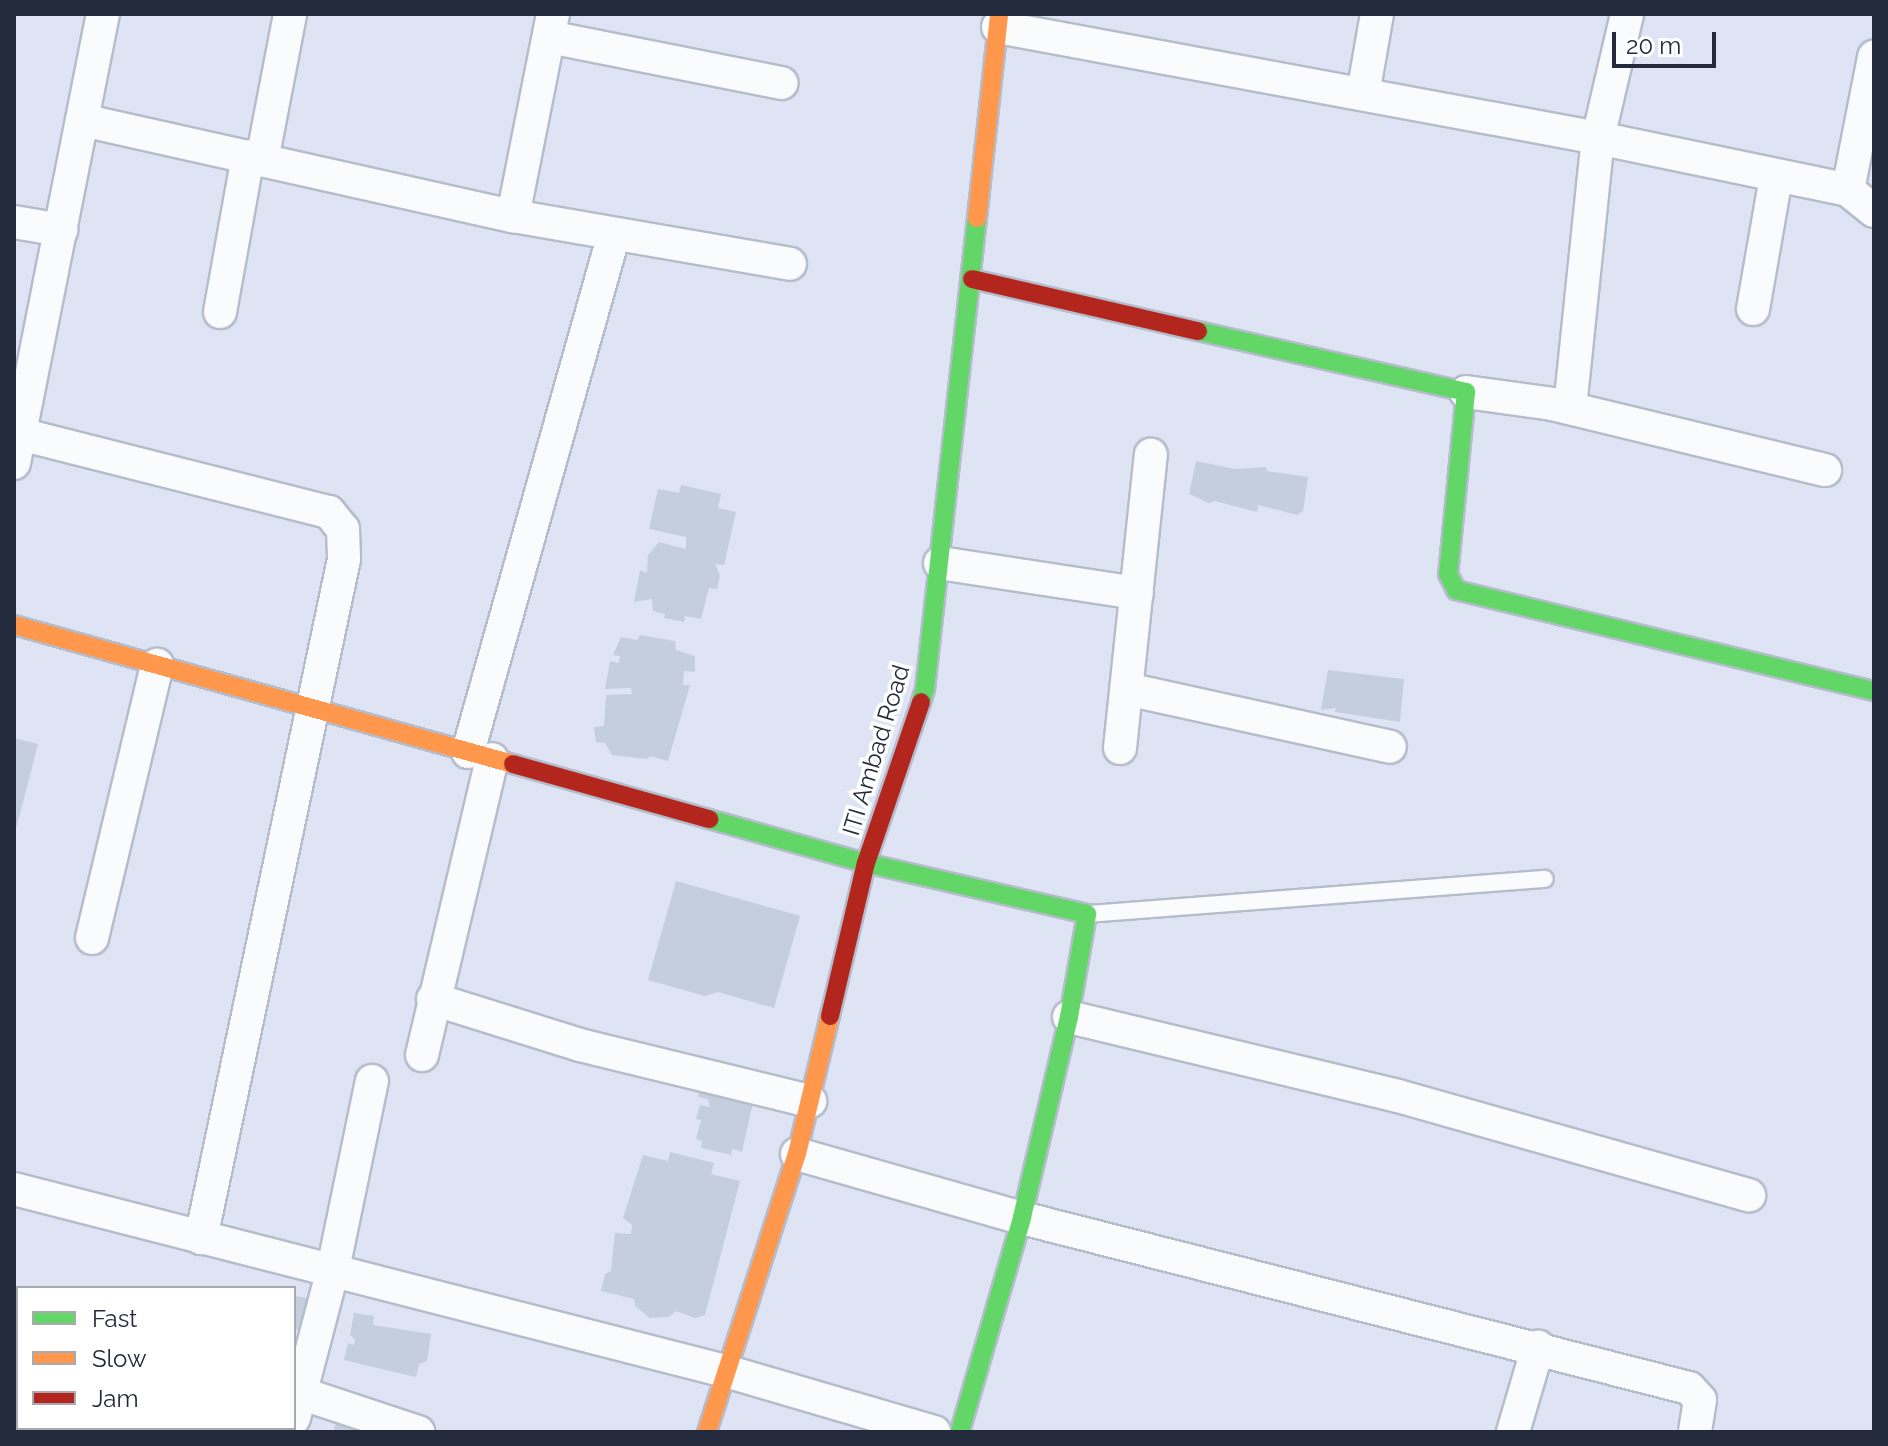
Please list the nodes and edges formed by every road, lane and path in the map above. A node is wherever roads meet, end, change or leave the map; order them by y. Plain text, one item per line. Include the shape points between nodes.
1 (103, 14) edge
2 (290, 14) edge
3 (1377, 14) edge
4 (1627, 14) edge
5 (999, 20) edge
6 (551, 26) edge
7 (1874, 57) edge
8 (782, 83) dead end
9 (1363, 94) junction
10 (82, 120) junction
11 (1598, 138) junction
12 (255, 158) junction
13 (1776, 177) junction
14 (1848, 190) junction
15 (1874, 211) edge
16 (513, 216) junction
17 (14, 222) edge
18 (61, 230) junction
19 (614, 234) junction
20 (790, 264) dead end
21 (972, 279) junction
22 (1753, 309) dead end
23 (220, 312) dead end
24 (1466, 392) junction
25 (1570, 408) junction
26 (17, 448) edge
27 (1151, 455) dead end
28 (1825, 470) dead end
29 (940, 563) junction
30 (1137, 593) junction
31 (14, 625) edge
32 (157, 665) junction
33 (1127, 689) junction
34 (1874, 691) edge
35 (313, 709) junction
36 (1390, 747) dead end
37 (1120, 748) dead end
38 (480, 755) junction
39 (866, 863) junction
40 (1545, 879) dead end
41 (1087, 914) junction
42 (92, 938) dead end
43 (433, 999) junction
44 (1069, 1017) junction
45 (422, 1055) dead end
46 (372, 1081) dead end
47 (810, 1101) junction
48 (797, 1154) junction
49 (14, 1189) edge
50 (1749, 1195) dead end
51 (1022, 1218) junction
52 (201, 1238) junction
53 (333, 1269) junction
54 (1538, 1347) junction
55 (729, 1372) junction
56 (297, 1401) edge
57 (418, 1432) edge
58 (707, 1432) edge
59 (934, 1432) edge
60 (960, 1432) edge
61 (1513, 1432) edge
62 (1695, 1432) edge

1 - 10 street
2 - 12 street
3 - 9 street
4 - 11 street
5 - 9 street
5 - 21 street, ITI Ambad Road
6 - 8 street
6 - 16 street
7 - 14 street
9 - 11 street
10 - 12 street
10 - 18 street
11 - 13 street
11 - 25 street
12 - 16 street
12 - 23 street
13 - 14 street
13 - 22 street
14 - 15 street
16 - 19 street
17 - 18 street
18 - 26 street
19 - 20 street
19 - 38 street
21 - 24 street
21 - 29 street, ITI Ambad Road
24 - 25 street
24 - 34 street via 1448,574 1456,590
25 - 28 street
26 - 35 street via 329,512 343,529 344,559
27 - 30 street
29 - 30 street
29 - 39 street, ITI Ambad Road via 925,689
30 - 33 street
31 - 32 street
32 - 35 street
32 - 42 street
33 - 36 street
33 - 37 street
35 - 38 street
35 - 52 street
38 - 39 street
38 - 43 street
39 - 41 street
39 - 47 street, ITI Ambad Road
40 - 41 lane
41 - 44 street
43 - 45 street
43 - 47 street via 580,1045
44 - 50 street via 1398,1096
44 - 51 street
46 - 53 street
47 - 48 street, ITI Ambad Road
48 - 51 street
48 - 55 street, ITI Ambad Road
49 - 52 street
51 - 54 street
51 - 60 street
52 - 53 street
53 - 55 street
53 - 56 street
54 - 61 street
54 - 62 street via 1689,1388 1700,1400
55 - 58 street, ITI Ambad Road
55 - 59 street
56 - 57 street

